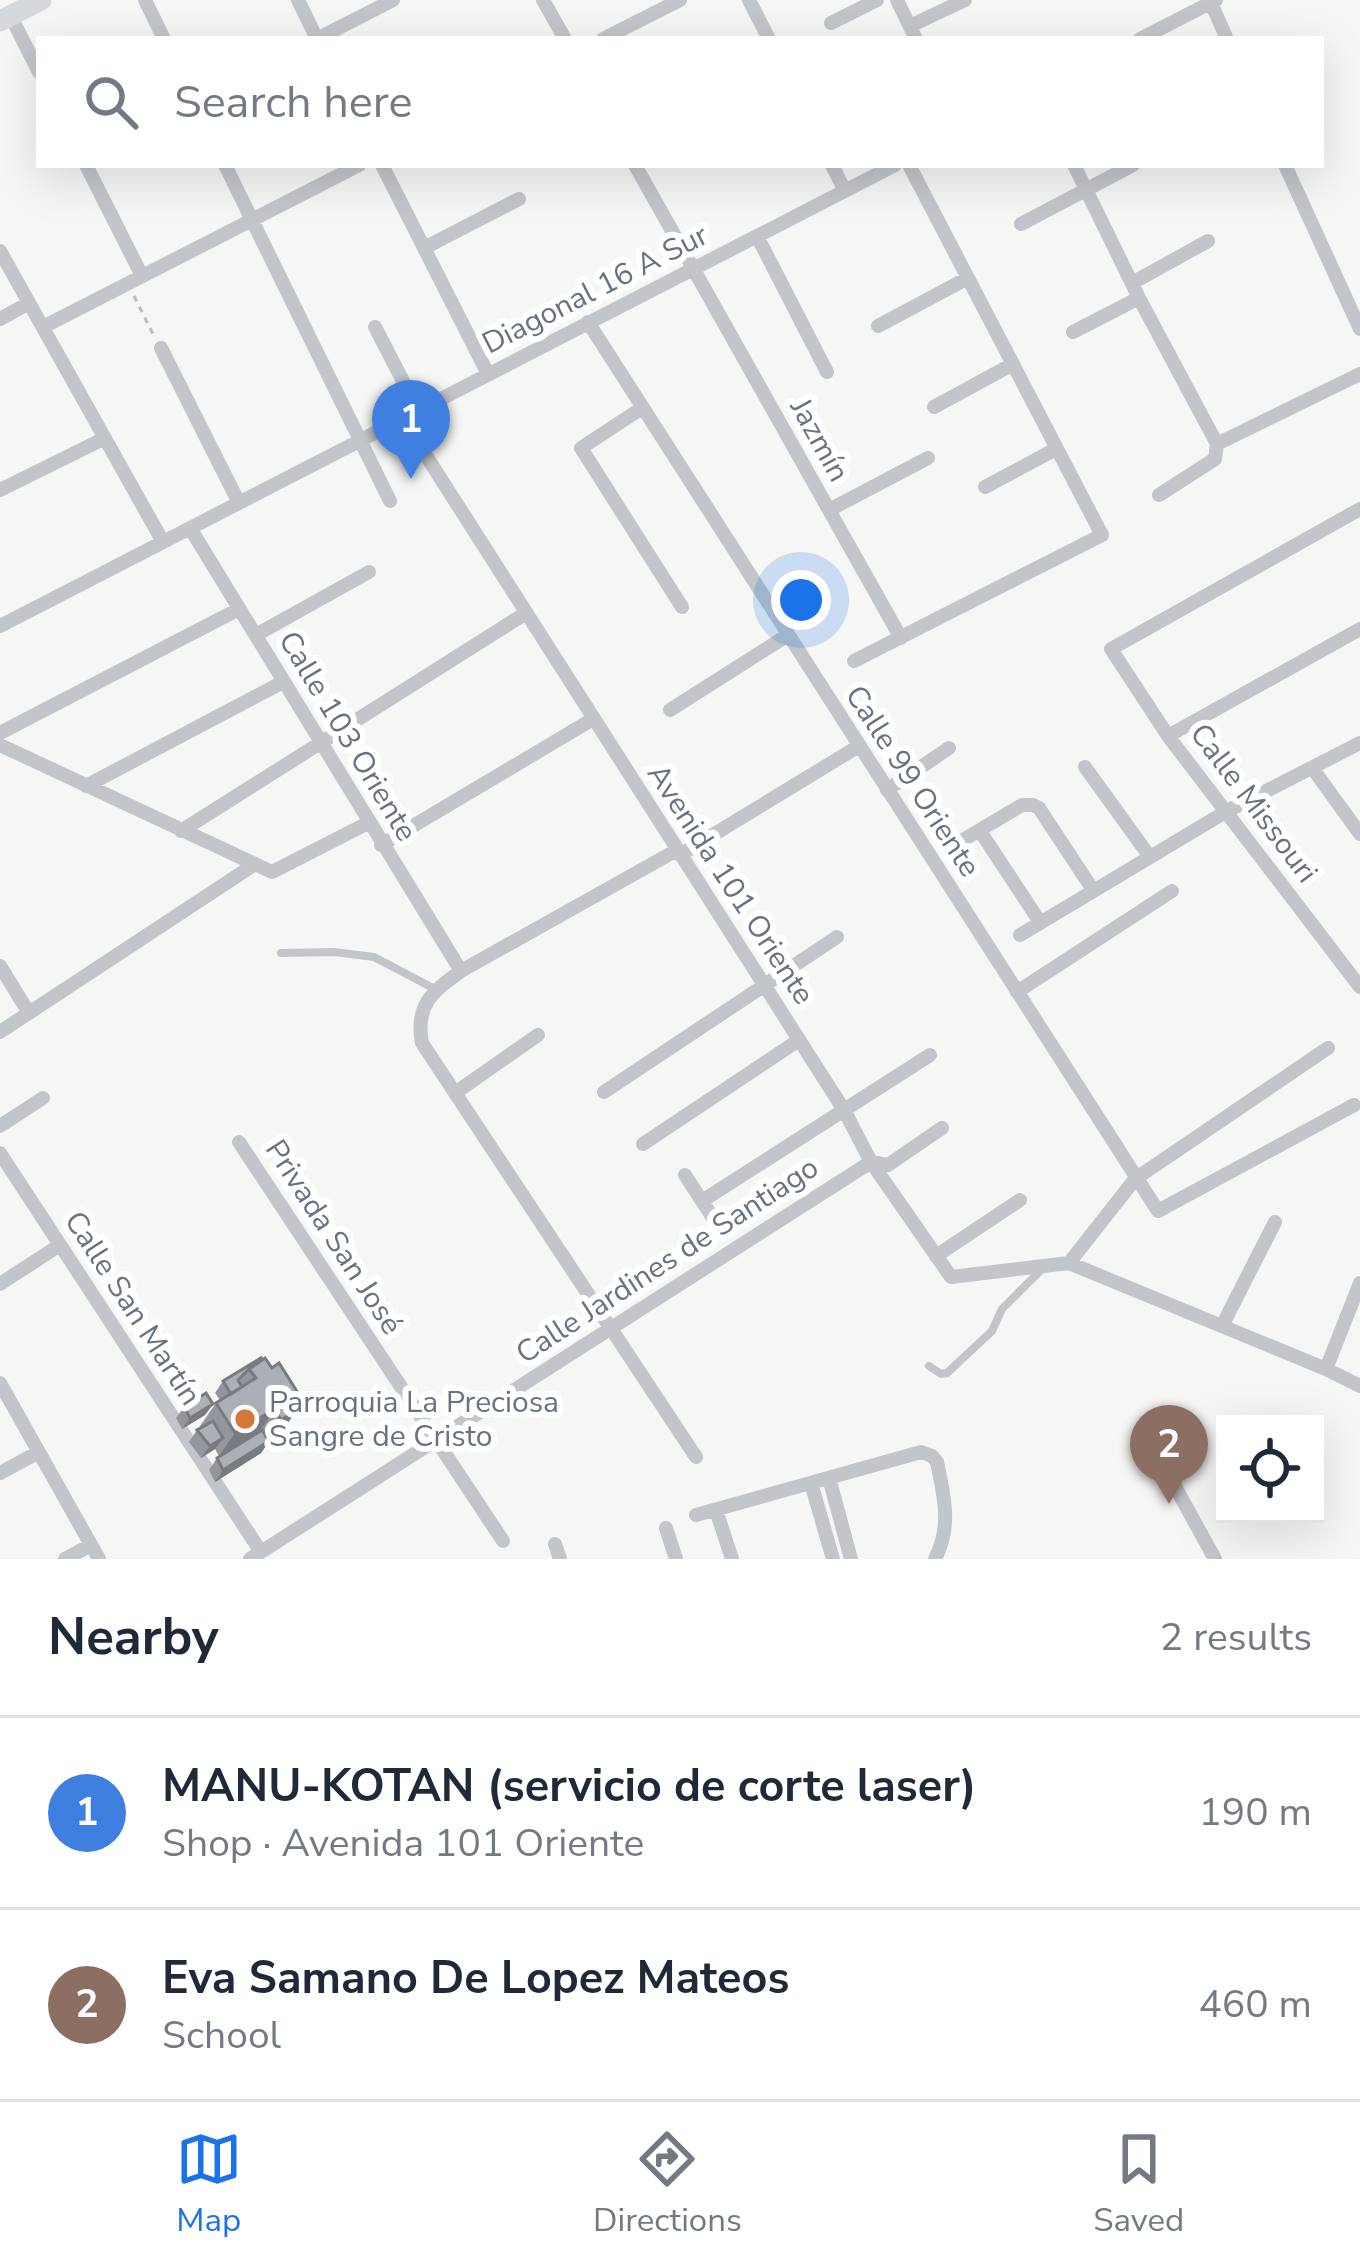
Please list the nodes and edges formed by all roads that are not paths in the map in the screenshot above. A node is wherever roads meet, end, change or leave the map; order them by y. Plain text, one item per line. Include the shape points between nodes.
1 (41, 0) edge
2 (145, 0) edge
3 (298, 0) edge
4 (393, 0) edge
5 (543, 0) edge
6 (680, 0) edge
7 (749, 0) edge
8 (877, 0) edge
9 (897, 0) edge
10 (964, 0) edge
11 (1213, 1) edge
12 (5, 18) edge
13 (831, 23) dead end
14 (913, 32) edge
15 (163, 36) edge
16 (316, 36) edge
17 (323, 36) edge
18 (564, 36) edge
19 (609, 36) edge
20 (767, 36) edge
21 (1146, 36) edge
22 (1227, 36) edge
23 (36, 67) edge
24 (87, 168) edge
25 (226, 168) edge
26 (353, 168) edge
27 (384, 168) edge
28 (637, 168) edge
29 (834, 168) edge
30 (889, 168) edge
31 (911, 168) edge
32 (1076, 168) edge
33 (1127, 168) edge
34 (1286, 168) edge
35 (1087, 190) junction
36 (845, 191) junction
37 (519, 200) dead end
38 (252, 220) junction
39 (1021, 224) dead end
40 (757, 236) junction
41 (1208, 241) dead end
42 (424, 248) junction
43 (0, 251) edge
44 (693, 269) junction
45 (968, 278) junction
46 (135, 280) junction
47 (1132, 283) junction
48 (1139, 298) junction
49 (29, 303) junction
50 (0, 319) edge
51 (588, 322) junction
52 (878, 326) dead end
53 (43, 327) junction
54 (375, 327) dead end
55 (1360, 328) edge
56 (1073, 332) dead end
57 (160, 348) road end
58 (1012, 364) junction
59 (826, 372) dead end
60 (488, 374) junction
61 (1360, 374) edge
62 (934, 407) dead end
63 (643, 408) junction
64 (418, 410) junction
65 (402, 418) junction
66 (105, 438) junction
67 (359, 441) junction
68 (1217, 444) junction
69 (1056, 449) junction
70 (928, 458) dead end
71 (985, 487) dead end
72 (0, 490) edge
73 (1159, 495) dead end
74 (391, 501) dead end
75 (239, 503) junction
76 (829, 510) junction
77 (1357, 516) edge
78 (190, 528) junction
79 (163, 542) junction
80 (368, 572) dead end
81 (682, 607) dead end
82 (239, 609) junction
83 (526, 613) junction
84 (0, 626) edge
85 (1360, 629) edge
86 (256, 635) junction
87 (788, 635) junction
88 (901, 638) junction
89 (854, 661) dead end
90 (283, 682) junction
91 (670, 710) dead end
92 (593, 719) junction
93 (0, 733) edge
94 (1168, 736) junction
95 (1360, 743) edge
96 (321, 744) junction
97 (0, 745) edge
98 (859, 746) junction
99 (950, 748) dead end
100 (1085, 767) dead end
101 (1313, 770) junction
102 (86, 786) junction
103 (887, 790) junction
104 (1227, 811) junction
105 (368, 823) junction
106 (181, 831) junction
107 (980, 831) junction
108 (1360, 834) edge
109 (382, 844) junction
110 (953, 846) dead end
111 (679, 852) junction
112 (1150, 856) junction
113 (255, 864) junction
114 (1093, 890) junction
115 (1172, 891) dead end
116 (1040, 922) junction
117 (1020, 935) dead end
118 (837, 938) dead end
119 (281, 953) dead end
120 (0, 966) edge
121 (461, 971) junction
122 (764, 986) junction
123 (1360, 987) edge
124 (436, 990) junction
125 (1017, 992) junction
126 (29, 1013) junction
127 (0, 1032) edge
128 (538, 1035) dead end
129 (799, 1040) junction
130 (1328, 1048) dead end
131 (930, 1055) dead end
132 (604, 1092) dead end
133 (455, 1094) junction
134 (43, 1098) dead end
135 (1354, 1105) dead end
136 (844, 1110) junction
137 (0, 1126) edge
138 (942, 1128) dead end
139 (239, 1142) dead end
140 (644, 1144) dead end
141 (0, 1153) edge
142 (871, 1162) junction
143 (685, 1175) dead end
144 (1135, 1179) junction
145 (1021, 1200) dead end
146 (702, 1201) junction
147 (1275, 1222) dead end
148 (717, 1224) dead end
149 (60, 1245) junction
150 (936, 1256) junction
151 (1069, 1263) junction
152 (1045, 1266) junction
153 (1360, 1282) edge
154 (0, 1284) edge
155 (1222, 1326) junction
156 (610, 1328) junction
157 (1328, 1363) junction
158 (929, 1366) dead end
159 (0, 1383) edge
160 (1360, 1386) edge
161 (1145, 1432) dead end
162 (436, 1440) junction
163 (39, 1452) junction
164 (696, 1457) dead end
165 (0, 1473) edge
166 (829, 1478) junction
167 (812, 1483) junction
168 (716, 1510) junction
169 (696, 1515) dead end
170 (666, 1528) dead end
171 (502, 1541) dead end
172 (95, 1552) edge
173 (255, 1556) edge
174 (64, 1559) edge
175 (676, 1559) edge
176 (732, 1559) edge
177 (833, 1559) edge
178 (851, 1559) edge
179 (935, 1559) edge
180 (1215, 1559) edge

1 - 12 street
2 - 15 street
3 - 16 street
4 - 17 street
5 - 18 street
6 - 19 street
7 - 20 street
8 - 13 street
9 - 14 street
10 - 14 street
11 - 21 street
11 - 22 street
12 - 23 street
24 - 46 street
25 - 38 street
26 - 38 street
27 - 42 street
28 - 44 street, Jazmín
29 - 36 street
30 - 36 street, Diagonal 16 A Sur
31 - 45 street
32 - 35 street
33 - 35 street
34 - 55 street
35 - 39 street
35 - 47 street
36 - 40 street, Diagonal 16 A Sur
37 - 42 street
38 - 46 street
38 - 67 street
40 - 44 street, Diagonal 16 A Sur
40 - 59 street
41 - 47 street
42 - 60 street
43 - 49 street
44 - 51 street, Diagonal 16 A Sur
44 - 76 street, Jazmín
45 - 52 street
45 - 58 street
46 - 53 street
47 - 48 street
48 - 56 street
48 - 68 street
49 - 50 street
49 - 53 street
51 - 60 street, Diagonal 16 A Sur
51 - 63 street, Calle 99 Oriente
53 - 66 street
54 - 64 street
57 - 75 street
58 - 62 street
58 - 69 street
60 - 64 street, Diagonal 16 A Sur
61 - 68 street
63 - 81 street via 581,448
63 - 87 street, Calle 99 Oriente
64 - 65 street, Diagonal 16 A Sur
65 - 67 street, Diagonal 16 A Sur
65 - 83 street, Avenida 101 Oriente
66 - 72 street
66 - 79 street
67 - 74 street
67 - 75 street, Diagonal 16 A Sur
68 - 73 street via 1215,459
69 - 71 street
69 - 88 street via 1102,535
70 - 76 street
75 - 78 street, Diagonal 16 A Sur
76 - 88 street, Jazmín
77 - 94 street, Calle Missouri via 1111,649
78 - 79 street, Diagonal 16 A Sur
78 - 82 street, Calle 103 Oriente
79 - 84 street, Diagonal 16 A Sur
80 - 86 street
82 - 86 street, Calle 103 Oriente
82 - 93 street
83 - 92 street, Avenida 101 Oriente
83 - 96 street
85 - 94 street
86 - 90 street, Calle 103 Oriente
87 - 91 street
87 - 98 street, Calle 99 Oriente
88 - 89 street
90 - 96 street, Calle 103 Oriente
90 - 102 street
92 - 109 street
92 - 111 street, Avenida 101 Oriente
94 - 104 street, Calle Missouri
95 - 101 street
96 - 105 street, Calle 103 Oriente
96 - 106 street
97 - 102 street
98 - 103 street, Calle 99 Oriente
98 - 111 street
99 - 103 street
100 - 112 street
101 - 104 street
101 - 108 street
102 - 106 street
103 - 125 street, Calle 99 Oriente
104 - 112 street
104 - 123 street, Calle Missouri
105 - 109 street, Calle 103 Oriente
105 - 113 street via 272,872
106 - 113 street
107 - 110 street
107 - 114 street via 1022,805 1039,808
107 - 116 street
109 - 121 street, Calle 103 Oriente
111 - 121 street
111 - 122 street, Avenida 101 Oriente
112 - 114 street
113 - 126 street
114 - 116 street
115 - 125 street
116 - 117 street
118 - 122 street
119 - 124 lane via 374,957
120 - 126 street
121 - 124 street
122 - 129 street, Avenida 101 Oriente
122 - 132 street
124 - 133 street via 418,1023
125 - 144 street, Calle 99 Oriente
126 - 127 street
128 - 133 street
129 - 136 street, Avenida 101 Oriente
129 - 140 street
130 - 144 street
131 - 136 street
133 - 156 street
134 - 137 street
135 - 144 street via 1158,1211
136 - 142 street, Avenida 101 Oriente
136 - 146 street
138 - 142 street, Calle Jardines de Santiago via 888,1165
139 - 162 street, Privada San José
141 - 149 street, Calle San Martín
142 - 150 street, Avenida 101 Oriente
142 - 156 street, Calle Jardines de Santiago
143 - 146 street
144 - 151 street
145 - 150 street
146 - 148 street
147 - 155 street
149 - 154 street
149 - 173 street, Calle San Martín
150 - 152 street via 950,1277
151 - 152 street
151 - 155 street
152 - 158 lane via 947,1372
153 - 157 street
155 - 157 street
156 - 162 street, Calle Jardines de Santiago
156 - 164 street
157 - 160 street
159 - 163 street
161 - 180 street
162 - 171 street, Privada San José
162 - 173 street, Calle Jardines de Santiago
163 - 165 street
163 - 172 street
166 - 167 street
166 - 178 street
166 - 179 street via 921,1452 932,1456 947,1513
167 - 168 street
167 - 177 street
168 - 169 street
168 - 176 street
170 - 175 street
172 - 174 street

